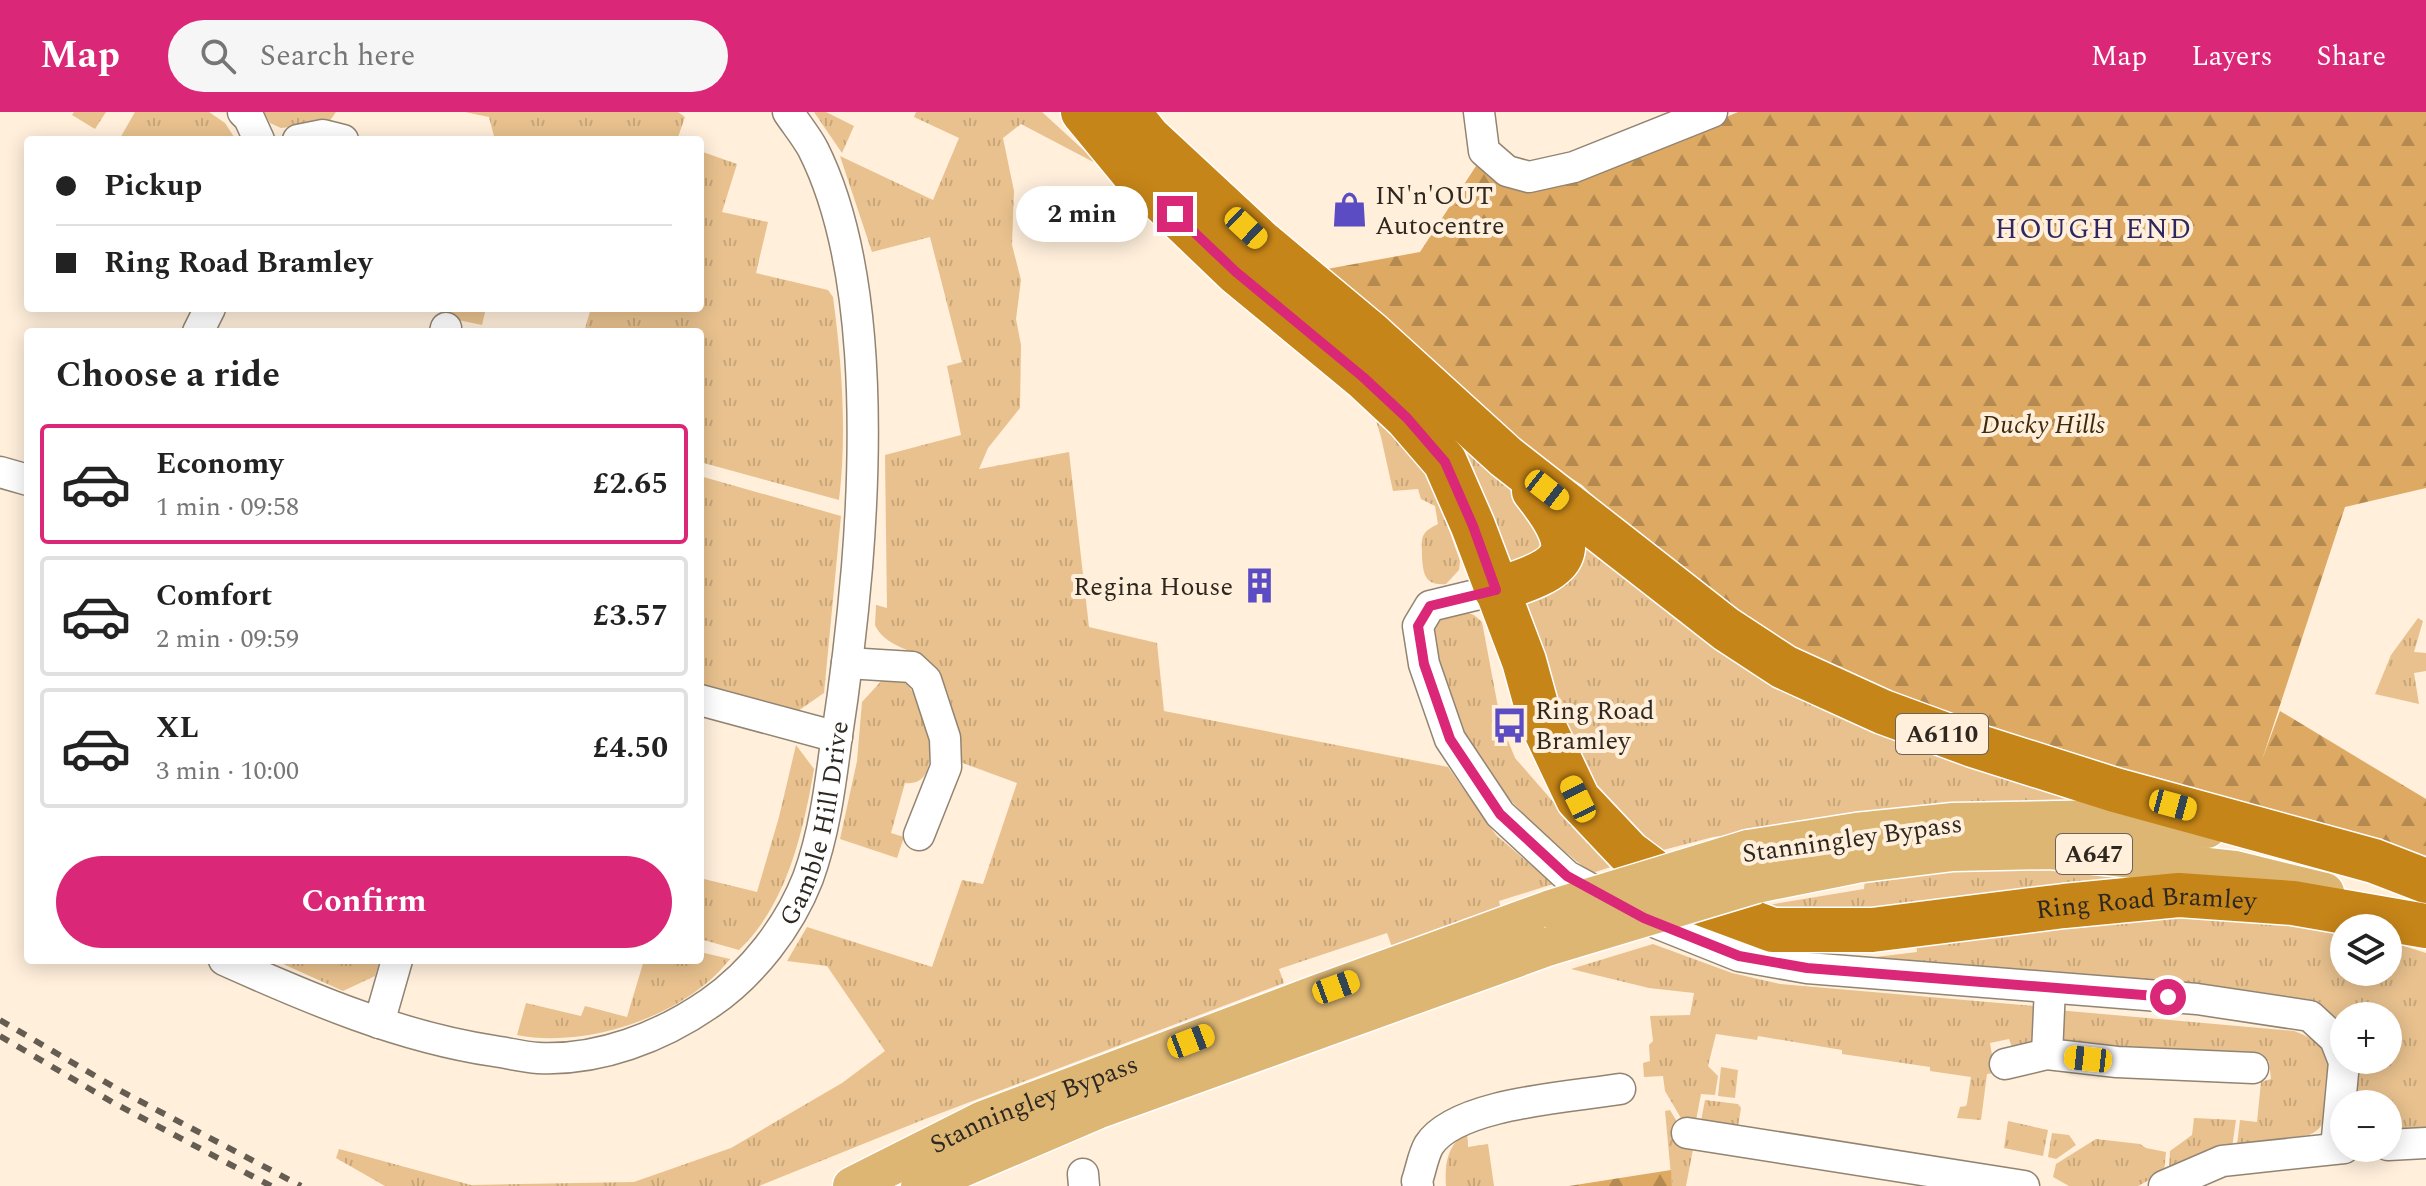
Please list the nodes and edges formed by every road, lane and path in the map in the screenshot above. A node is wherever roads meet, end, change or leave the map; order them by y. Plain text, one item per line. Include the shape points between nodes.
1 (243, 112) edge
2 (788, 112) edge
3 (1083, 112) edge
4 (1128, 112) edge
5 (1479, 112) edge
6 (1712, 112) edge
7 (257, 136) edge
8 (1506, 457) junction
9 (0, 472) edge
10 (24, 479) edge
11 (1496, 590) junction
12 (847, 663) junction
13 (704, 701) edge
14 (837, 737) junction
15 (919, 835) dead end
16 (2287, 836) junction
17 (1752, 867) junction
18 (2426, 881) edge
19 (2426, 926) edge
20 (1551, 928) junction
21 (233, 964) edge
22 (396, 964) edge
23 (2050, 988) junction
24 (379, 1023) junction
25 (2047, 1054) junction
26 (2005, 1064) dead end
27 (2253, 1068) dead end
28 (1620, 1089) dead end
29 (2343, 1090) edge
30 (1687, 1133) dead end
31 (2402, 1147) edge
32 (2330, 1149) edge
33 (2422, 1150) edge
34 (1988, 1183) edge
35 (2170, 1185) edge
36 (852, 1186) edge
37 (920, 1186) edge
38 (1418, 1186) edge
39 (2024, 1186) edge

1 - 7 street
2 - 12 street, Gamble Hill Drive via 812,147 837,211 850,268 861,370 861,514
3 - 11 highway, Ring Road Bramley via 1135,175 1236,272 1407,418 1445,462
4 - 8 highway, A6110 via 1262,243
5 - 6 street via 1484,151 1507,171 1529,177 1574,167
8 - 11 highway, A6110 via 1556,518 1564,538 1561,555 1549,570
8 - 16 highway, A6110 via 1726,629 1784,667 1973,745
9 - 10 street
11 - 19 highway, Ring Road Bramley via 1540,719 1578,799 1629,853 1692,900 1773,930 1872,930 2179,895 2293,903
11 - 23 street via 1430,606 1418,626 1424,664 1450,739 1500,814 1567,876 1644,918 1739,956 1807,968
12 - 14 street, Gamble Hill Drive
12 - 15 street via 912,667 926,680 945,738 946,767
13 - 14 street
14 - 24 street, Gamble Hill Drive via 826,817 807,880 784,925 726,992 681,1023 630,1044 538,1058 455,1045
16 - 17 main road, Stanningley Bypass / A647 via 2108,819 1953,822 1856,832
16 - 18 highway, Stanningley Bypass / A647
17 - 19 main road, Stanningley Bypass / A647 via 2050,850 2235,870 2352,899
17 - 20 main road, Stanningley Bypass / A647, bridge
20 - 36 main road, Stanningley Bypass / A647 via 1309,997 983,1120
20 - 37 main road, Stanningley Bypass / A647
21 - 24 street, Gamble Hill Drive
22 - 24 street
23 - 25 street
23 - 29 street via 2197,999 2310,1016 2335,1039 2344,1062
25 - 26 street
25 - 27 street
28 - 38 street via 1482,1111 1450,1124 1428,1146
30 - 34 street
31 - 33 street
32 - 35 street via 2222,1161
34 - 39 street

